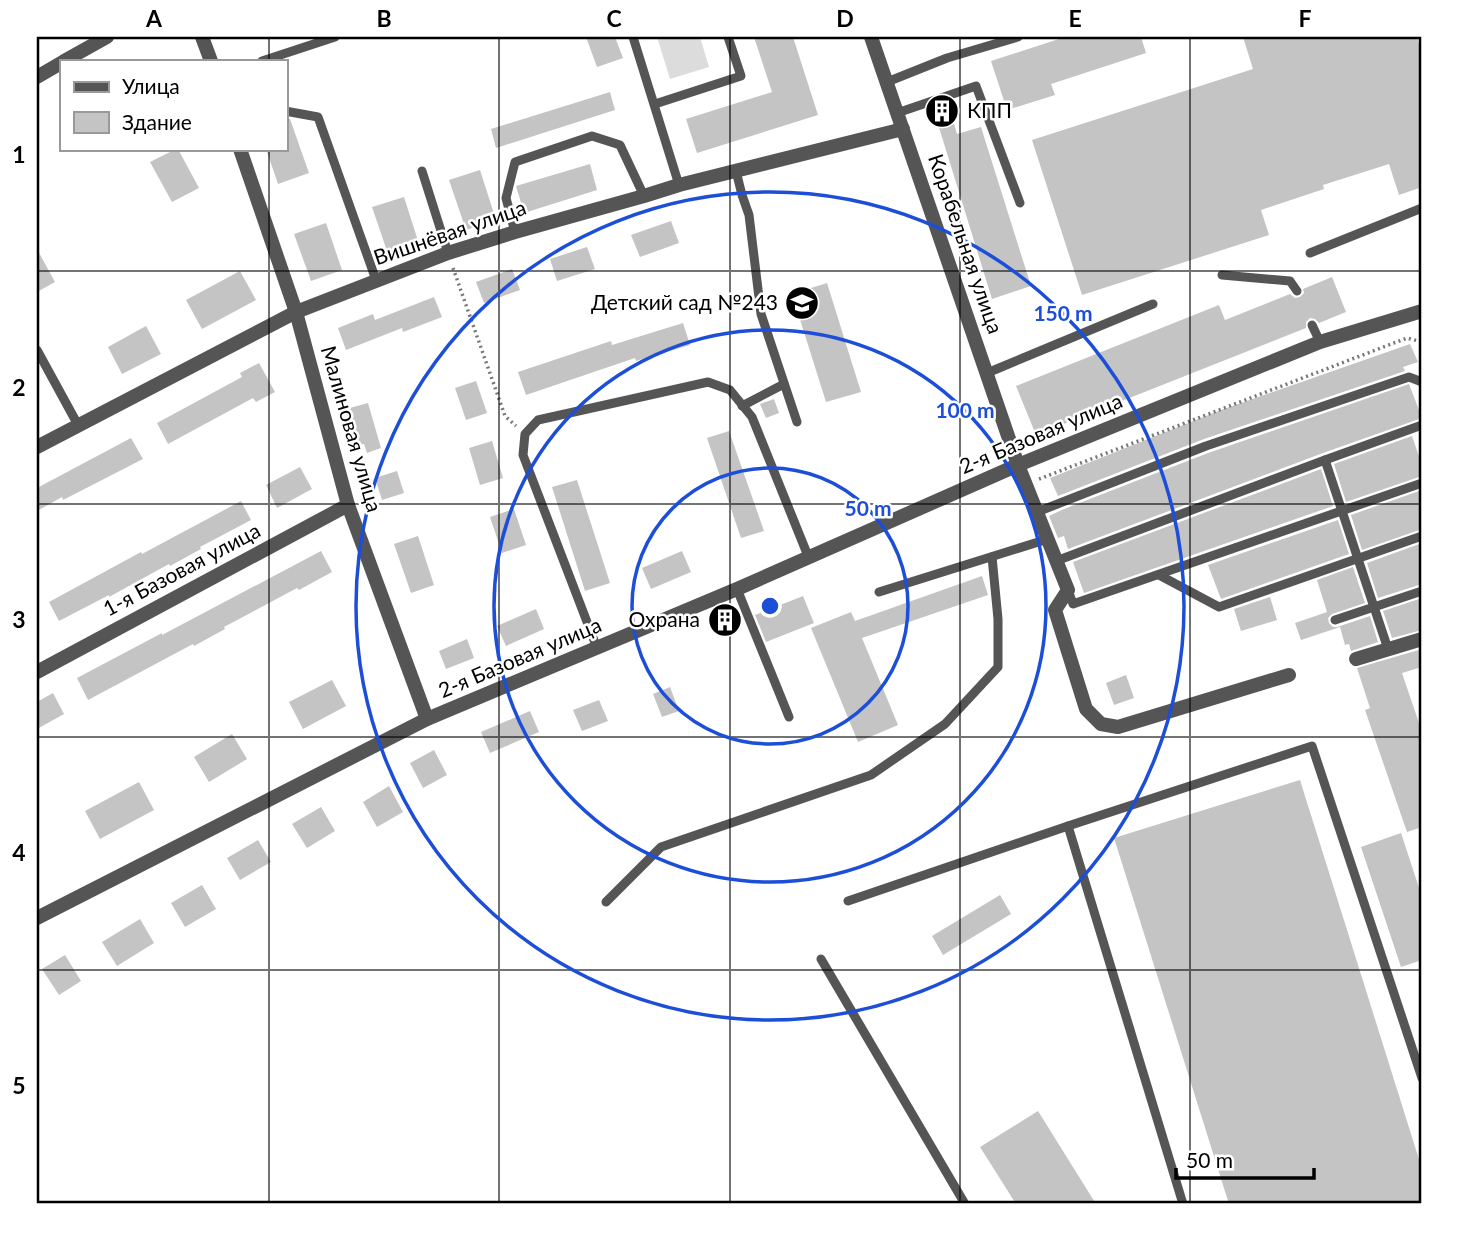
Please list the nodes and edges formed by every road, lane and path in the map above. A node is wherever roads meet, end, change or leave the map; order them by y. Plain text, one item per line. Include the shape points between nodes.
1 (107, 37) edge
2 (202, 37) edge
3 (335, 37) edge
4 (633, 37) edge
5 (728, 37) edge
6 (871, 37) edge
7 (1018, 37) edge
8 (67, 60) edge
9 (211, 60) edge
10 (265, 60) edge
11 (60, 64) edge
12 (37, 77) edge
13 (887, 82) junction
14 (655, 104) junction
15 (287, 111) edge
16 (897, 113) junction
17 (903, 129) junction
18 (240, 150) edge
19 (422, 171) dead end
20 (736, 171) junction
21 (679, 185) junction
22 (644, 197) junction
23 (1020, 203) dead end
24 (1422, 208) edge
25 (515, 232) junction
26 (448, 253) junction
27 (1310, 253) dead end
28 (1222, 275) dead end
29 (376, 280) junction
30 (1297, 291) dead end
31 (1153, 304) dead end
32 (1422, 311) edge
33 (296, 312) junction
34 (1312, 325) dead end
35 (1320, 342) junction
36 (1422, 342) edge
37 (37, 350) edge
38 (987, 373) junction
39 (1422, 382) edge
40 (784, 384) junction
41 (742, 406) junction
42 (797, 422) dead end
43 (78, 425) junction
44 (1421, 429) edge
45 (525, 435) junction
46 (37, 447) edge
47 (1325, 460) junction
48 (1018, 465) junction
49 (1037, 480) dead end
50 (1422, 483) edge
51 (348, 505) junction
52 (1342, 511) junction
53 (1037, 512) junction
54 (1422, 536) edge
55 (1048, 539) junction
56 (808, 556) junction
57 (992, 557) junction
58 (1358, 557) junction
59 (1056, 561) junction
60 (1159, 575) junction
61 (737, 589) junction
62 (1068, 590) junction
63 (879, 592) dead end
64 (1422, 592) edge
65 (1375, 607) junction
66 (1335, 620) dead end
67 (1422, 639) edge
68 (597, 648) junction
69 (1388, 649) junction
70 (1356, 659) dead end
71 (37, 672) edge
72 (1289, 674) dead end
73 (789, 717) dead end
74 (427, 719) junction
75 (1068, 826) junction
76 (848, 901) dead end
77 (606, 902) dead end
78 (37, 918) edge
79 (821, 959) dead end
80 (1422, 1078) edge
81 (965, 1204) edge
82 (1183, 1204) edge

1 - 8 street
2 - 9 street
3 - 10 lane
4 - 14 lane
5 - 14 lane via 741,76
6 - 13 street, Корабельная улица
7 - 13 lane
11 - 12 street
13 - 16 street, Корабельная улица
14 - 21 lane
15 - 29 lane via 318,117
16 - 17 street, Корабельная улица
16 - 23 lane via 976,86
17 - 20 street, Вишнёвая улица
17 - 38 street, Корабельная улица
18 - 33 street, Малиновая улица
19 - 26 lane
20 - 21 street, Вишнёвая улица
20 - 40 lane via 750,215 761,314
21 - 22 street, Вишнёвая улица
22 - 25 street, Вишнёвая улица
22 - 25 lane via 620,145 592,136 516,162 506,198
24 - 27 lane
25 - 26 street, Вишнёвая улица
26 - 29 street, Вишнёвая улица
26 - 45 path via 505,416
28 - 30 lane via 1290,281
29 - 33 street, Вишнёвая улица
31 - 38 lane
32 - 35 street, 2-я Базовая улица
33 - 43 street, Вишнёвая улица
33 - 51 street, Малиновая улица
34 - 35 lane
35 - 48 street, 2-я Базовая улица
36 - 49 path via 1407,338
37 - 43 lane
38 - 48 street, Корабельная улица
39 - 53 lane via 1409,377 1206,446
40 - 41 lane
40 - 42 lane
41 - 45 lane via 730,390 708,382 538,420
41 - 56 lane via 752,417
43 - 46 street, Вишнёвая улица
44 - 47 lane
45 - 68 lane via 523,455
47 - 52 lane
47 - 59 lane
48 - 53 street, Корабельная улица
48 - 56 street, 2-я Базовая улица
50 - 52 lane
51 - 71 street, 1-я Базовая улица
51 - 74 street, Малиновая улица
52 - 58 lane
52 - 60 lane
53 - 55 street, Корабельная улица
54 - 58 lane
55 - 57 lane
55 - 59 street, Корабельная улица
56 - 61 street, 2-я Базовая улица
57 - 63 lane
57 - 77 lane via 998,667 945,724 871,775 661,847
58 - 60 lane via 1219,607
58 - 65 lane
59 - 62 street, Корабельная улица
60 - 62 lane via 1073,604
61 - 68 street, 2-я Базовая улица
61 - 73 lane
62 - 72 street via 1055,610 1086,709 1101,724 1118,727
64 - 65 lane
65 - 66 lane
65 - 69 lane
67 - 69 street
68 - 74 street, 2-я Базовая улица
69 - 70 street
74 - 78 street, 2-я Базовая улица
75 - 76 lane
75 - 80 lane via 1312,746
75 - 82 lane
79 - 81 lane

